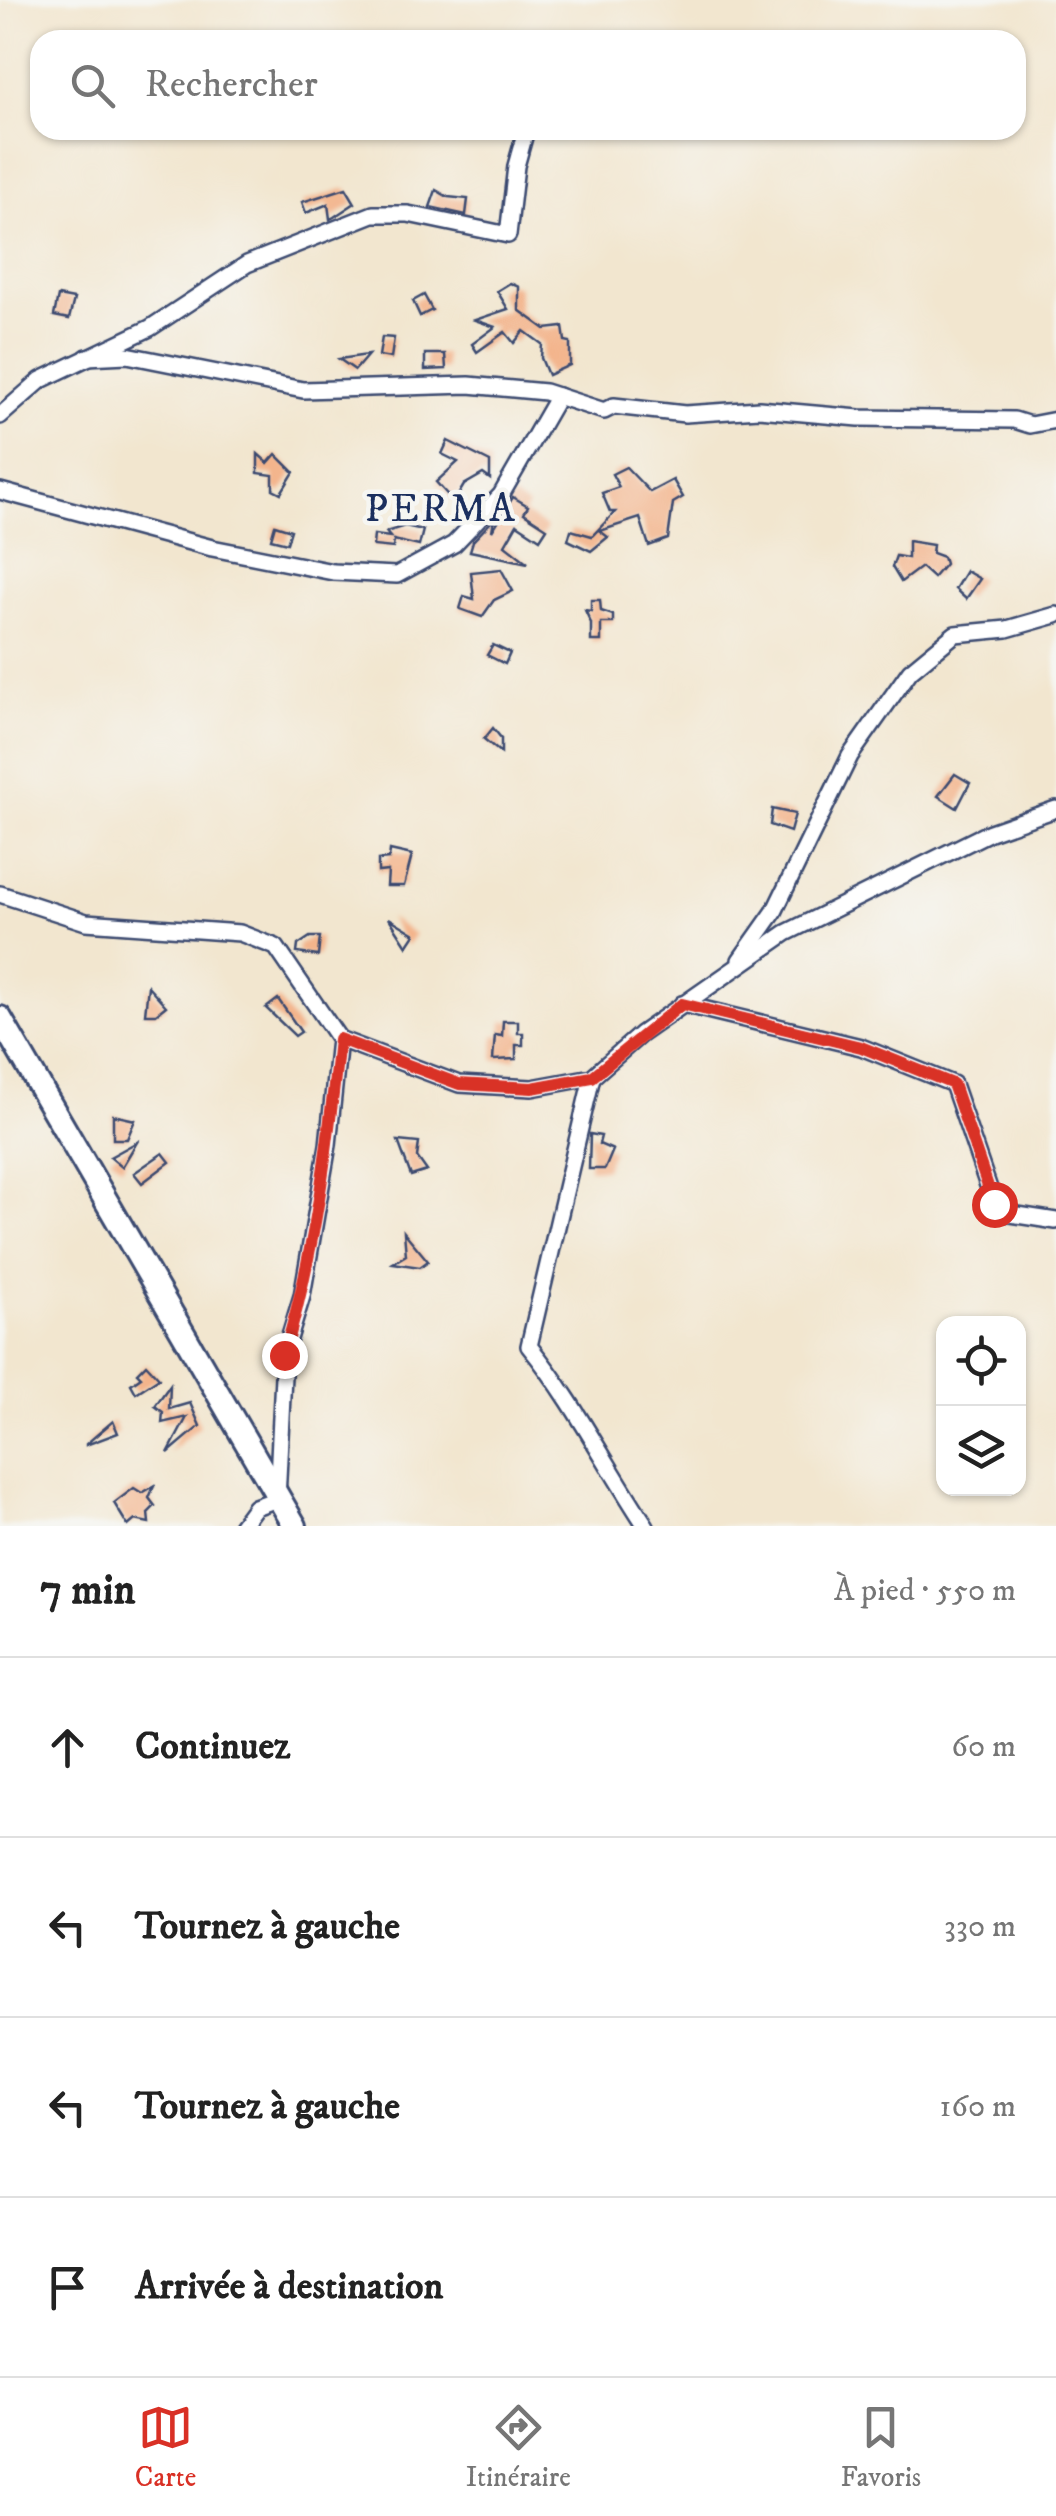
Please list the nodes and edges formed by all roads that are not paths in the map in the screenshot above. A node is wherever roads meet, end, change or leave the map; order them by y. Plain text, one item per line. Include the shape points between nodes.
1 (523, 140) edge
2 (87, 358) junction
3 (558, 396) junction
4 (0, 416) edge
5 (1056, 420) edge
6 (0, 491) edge
7 (1056, 616) edge
8 (1056, 809) edge
9 (0, 894) edge
10 (735, 967) junction
11 (682, 1004) junction
12 (0, 1018) edge
13 (339, 1039) junction
14 (592, 1077) junction
15 (1056, 1221) edge
16 (278, 1498) junction
17 (240, 1526) edge
18 (295, 1526) edge
19 (646, 1526) edge

1 - 2 street via 508,236 408,214 373,214 247,264 150,328
2 - 3 street via 127,355 303,390 469,385
2 - 4 street via 42,380
3 - 5 street via 604,411 759,409 1030,426
3 - 6 street via 500,496 454,544 397,575 333,572 212,548
7 - 10 street via 955,634 910,671 850,756 774,912
8 - 10 street via 858,894
9 - 13 street via 86,922 240,933 276,948
10 - 11 street
11 - 14 street
11 - 15 street via 861,1047 953,1084 994,1204 1010,1214
12 - 16 street
13 - 14 street via 459,1084 532,1088
13 - 16 street via 302,1296 284,1355
14 - 19 street via 529,1346 564,1390
16 - 17 street via 256,1507
16 - 18 street

